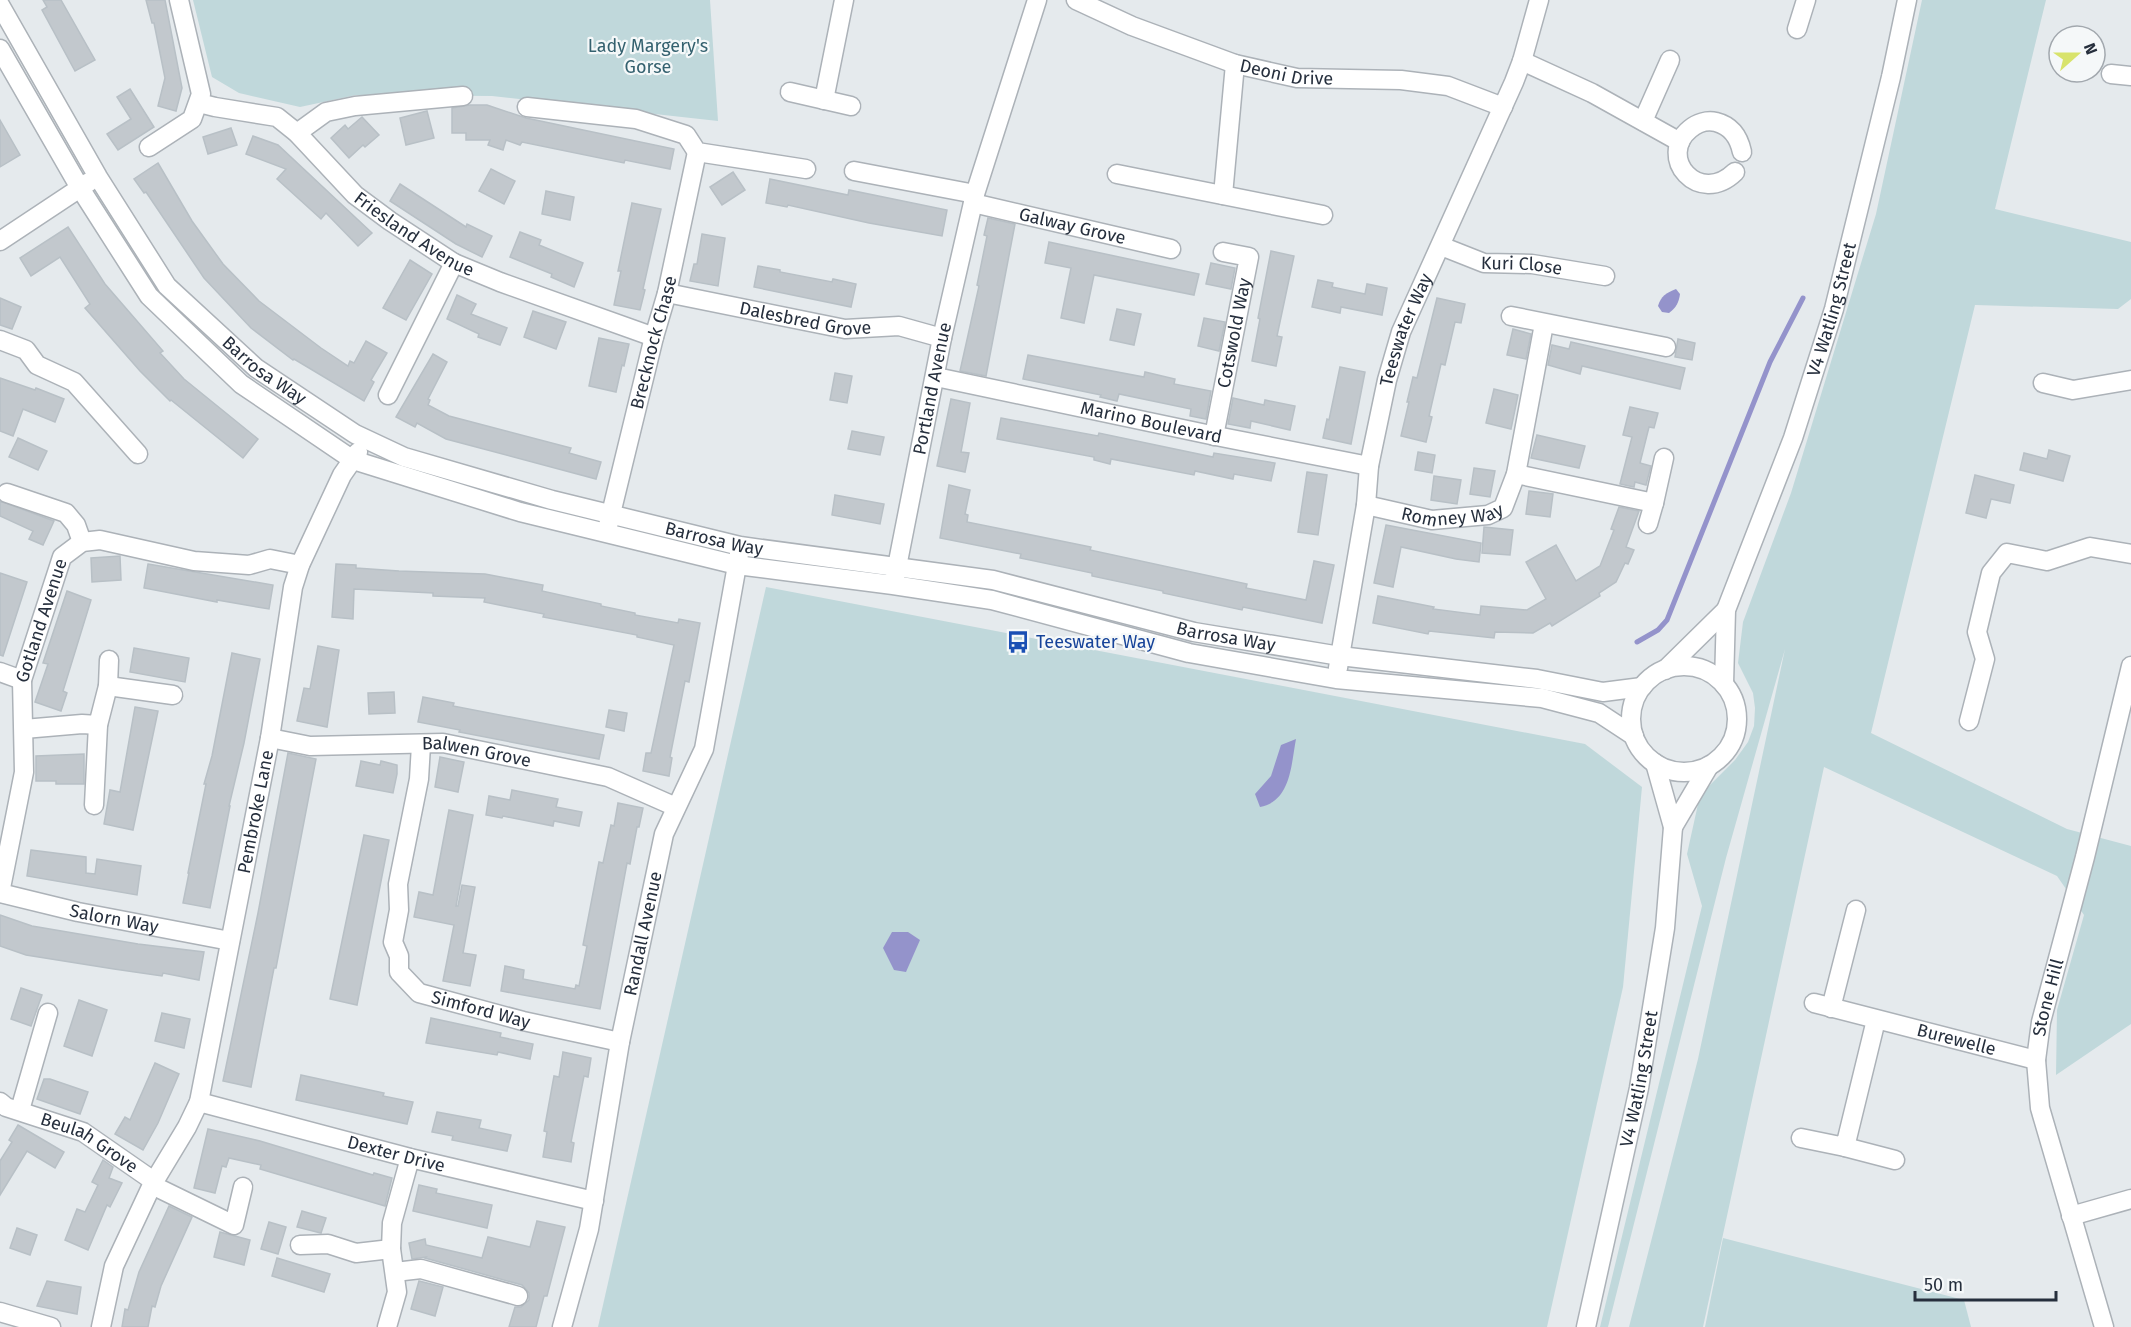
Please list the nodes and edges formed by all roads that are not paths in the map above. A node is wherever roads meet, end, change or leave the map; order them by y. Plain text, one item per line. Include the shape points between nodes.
1 (179, 0) edge
2 (844, 0) edge
3 (1037, 0) edge
4 (1076, 0) edge
5 (1539, 0) edge
6 (1806, 0) edge
7 (1907, 0) edge
8 (0, 5) edge
9 (1797, 29) dead end
10 (0, 49) edge
11 (1670, 60) dead end
12 (1522, 61) junction
13 (1235, 64) junction
14 (2110, 74) dead end
15 (2131, 76) edge
16 (790, 92) dead end
17 (463, 96) dead end
18 (824, 99) junction
19 (199, 103) junction
20 (851, 106) dead end
21 (527, 107) dead end
22 (1503, 107) junction
23 (1643, 121) junction
24 (297, 133) junction
25 (1680, 141) junction
26 (149, 147) dead end
27 (697, 152) junction
28 (1742, 152) dead end
29 (806, 169) dead end
30 (854, 171) dead end
31 (1736, 172) dead end
32 (1117, 174) dead end
33 (98, 177) junction
34 (80, 188) junction
35 (1223, 195) junction
36 (974, 199) junction
37 (1323, 215) dead end
38 (0, 241) edge
39 (1441, 246) junction
40 (1170, 249) dead end
41 (1223, 252) dead end
42 (454, 263) junction
43 (1605, 276) dead end
44 (667, 293) junction
45 (1511, 316) dead end
46 (1544, 324) junction
47 (654, 337) junction
48 (942, 338) junction
49 (0, 340) edge
50 (1666, 347) dead end
51 (936, 377) junction
52 (2131, 380) edge
53 (2043, 383) dead end
54 (388, 394) dead end
55 (1214, 436) junction
56 (365, 440) junction
57 (138, 454) dead end
58 (1664, 458) dead end
59 (353, 460) junction
60 (1369, 466) junction
61 (1516, 474) junction
62 (8, 493) dead end
63 (1654, 503) junction
64 (1366, 505) junction
65 (610, 516) junction
66 (1648, 524) dead end
67 (606, 534) junction
68 (82, 542) junction
69 (740, 546) junction
70 (2131, 554) edge
71 (300, 565) junction
72 (737, 566) junction
73 (897, 566) junction
74 (893, 585) junction
75 (1726, 610) junction
76 (1340, 656) junction
77 (109, 660) dead end
78 (2131, 666) edge
79 (1665, 670) junction
80 (0, 672) edge
81 (1336, 679) junction
82 (22, 680) junction
83 (1724, 684) junction
84 (108, 686) junction
85 (1642, 687) junction
86 (173, 695) dead end
87 (1969, 721) dead end
88 (98, 725) junction
89 (24, 729) junction
90 (1634, 736) junction
91 (270, 738) junction
92 (421, 744) junction
93 (1655, 764) junction
94 (1709, 766) junction
95 (94, 805) dead end
96 (676, 807) junction
97 (1673, 827) junction
98 (0, 893) edge
99 (1856, 910) dead end
100 (230, 940) junction
101 (48, 1013) dead end
102 (1876, 1020) junction
103 (620, 1042) junction
104 (2036, 1060) junction
105 (199, 1102) junction
106 (6, 1109) edge
107 (1801, 1138) dead end
108 (1845, 1147) junction
109 (410, 1158) junction
110 (1895, 1160) dead end
111 (153, 1184) junction
112 (243, 1187) dead end
113 (2131, 1199) edge
114 (594, 1201) junction
115 (2071, 1216) junction
116 (300, 1245) dead end
117 (391, 1249) junction
118 (395, 1272) junction
119 (518, 1296) dead end
120 (0, 1312) edge
121 (51, 1327) edge
122 (101, 1327) edge
123 (387, 1327) edge
124 (562, 1327) edge
125 (1586, 1327) edge
126 (2104, 1327) edge

1 - 19 street via 201,94
2 - 18 street
3 - 36 street, Portland Avenue
4 - 13 street, Deoni Drive via 1132,26
5 - 12 street, Teeswater Way
6 - 9 street
7 - 75 street, V4 Watling Street via 1833,309 1793,438
8 - 33 street, Barrosa Way
10 - 34 street, Barrosa Way
11 - 23 street
12 - 22 street, Teeswater Way
12 - 23 street
13 - 22 street, Deoni Drive via 1297,78 1401,80 1448,86
13 - 35 street
14 - 15 street
16 - 18 street
17 - 24 street via 326,112
18 - 20 street
19 - 24 street, Friesland Avenue via 277,117
19 - 26 street via 192,119
21 - 27 street via 636,119 686,135
22 - 39 street, Teeswater Way
23 - 25 street
24 - 42 street, Friesland Avenue via 355,195
25 - 28 street via 1694,125 1715,122 1734,132
25 - 31 street via 1678,152 1683,171 1699,183 1719,184
27 - 29 street
27 - 44 street, Brecknock Chase
30 - 36 street
32 - 35 street
33 - 34 street
33 - 56 street, Barrosa Way via 167,286 256,368
34 - 38 street
34 - 59 street, Barrosa Way via 149,296 241,384
35 - 37 street
36 - 40 street, Galway Grove
36 - 48 street, Portland Avenue
39 - 43 street, Kuri Close via 1484,263 1532,264
39 - 60 street, Teeswater Way via 1401,332
41 - 55 street, Cotswold Way via 1249,257
42 - 47 street, Friesland Avenue
42 - 54 street
44 - 47 street, Brecknock Chase
44 - 48 street, Dalesbred Grove via 845,329 899,326
45 - 46 street
46 - 50 street
46 - 61 street, Romney Way
47 - 65 street, Brecknock Chase
48 - 51 street, Portland Avenue
49 - 57 street via 26,350 36,365 74,382
51 - 55 street, Marino Boulevard
51 - 73 street, Portland Avenue
52 - 53 street via 2073,390
55 - 60 street, Marino Boulevard
56 - 59 street, Pembroke Lane
56 - 65 street, Barrosa Way via 404,457
58 - 63 street
59 - 67 street, Barrosa Way via 520,512
59 - 71 street, Pembroke Lane via 342,475
60 - 64 street, Teeswater Way
61 - 63 street, Romney Way
61 - 64 street, Romney Way via 1503,508 1488,515 1432,520
62 - 68 street via 66,513
63 - 66 street
64 - 76 street, Teeswater Way
65 - 67 street, Brecknock Chase
65 - 69 street, Barrosa Way
67 - 72 street, Barrosa Way
68 - 71 street, Gotland Avenue via 100,540 194,561 249,565 270,559
68 - 82 street, Gotland Avenue via 62,557
69 - 72 street, Randall Avenue
69 - 73 street, Barrosa Way
70 - 87 street via 2090,546 2047,561 2007,553 1990,573 1977,632 1985,659
71 - 91 street, Pembroke Lane via 293,587
72 - 74 street, Barrosa Way
72 - 96 street, Randall Avenue via 704,749
73 - 74 street, Portland Avenue
73 - 76 street, Barrosa Way via 993,580 1194,632
74 - 81 street, Barrosa Way via 992,600 1189,653
75 - 79 street, V4 Watling Street
75 - 83 street, V4 Watling Street
76 - 81 street, Teeswater Way
76 - 85 street, Barrosa Way via 1537,679 1603,692
77 - 84 street
78 - 104 street, Stone Hill via 2041,1022
79 - 83 street via 1678,666 1703,670
79 - 85 street
80 - 82 street
81 - 90 street, Barrosa Way via 1542,698 1599,713
82 - 89 street, Gotland Avenue
83 - 94 street via 1736,708 1737,722 1729,748
84 - 86 street
84 - 88 street
85 - 90 street via 1632,710
88 - 89 street
88 - 95 street
89 - 98 street, Gotland Avenue via 24,772
90 - 93 street
91 - 92 street, Balwen Grove via 310,746
91 - 100 street, Pembroke Lane
92 - 96 street, Balwen Grove via 444,743 608,777
92 - 103 street, Simford Way via 419,779 398,884 399,910 393,942 399,956 399,972 419,993
93 - 94 street via 1676,772
93 - 97 street, V4 Watling Street
94 - 97 street, V4 Watling Street
96 - 103 street, Randall Avenue via 664,834
97 - 125 street, V4 Watling Street via 1665,928 1640,1088
98 - 100 street, Salorn Way
99 - 102 street, Burewelle via 1823,1005
100 - 105 street, Pembroke Lane
101 - 106 street, Beulah Grove
102 - 104 street, Burewelle
102 - 108 street
103 - 114 street, Randall Avenue
104 - 115 street, Stone Hill via 2040,1108
105 - 109 street, Dexter Drive
105 - 111 street, Pembroke Lane
106 - 111 street, Beulah Grove via 83,1132
107 - 108 street
108 - 110 street
109 - 114 street, Dexter Drive
109 - 117 street via 393,1223
111 - 112 street via 234,1225
111 - 122 street, Pembroke Lane via 114,1266
113 - 115 street
114 - 124 street, Randall Avenue
115 - 126 street, Stone Hill
116 - 117 street via 328,1244 356,1253
117 - 118 street
118 - 119 street via 421,1269
118 - 123 street via 397,1292
120 - 121 street

